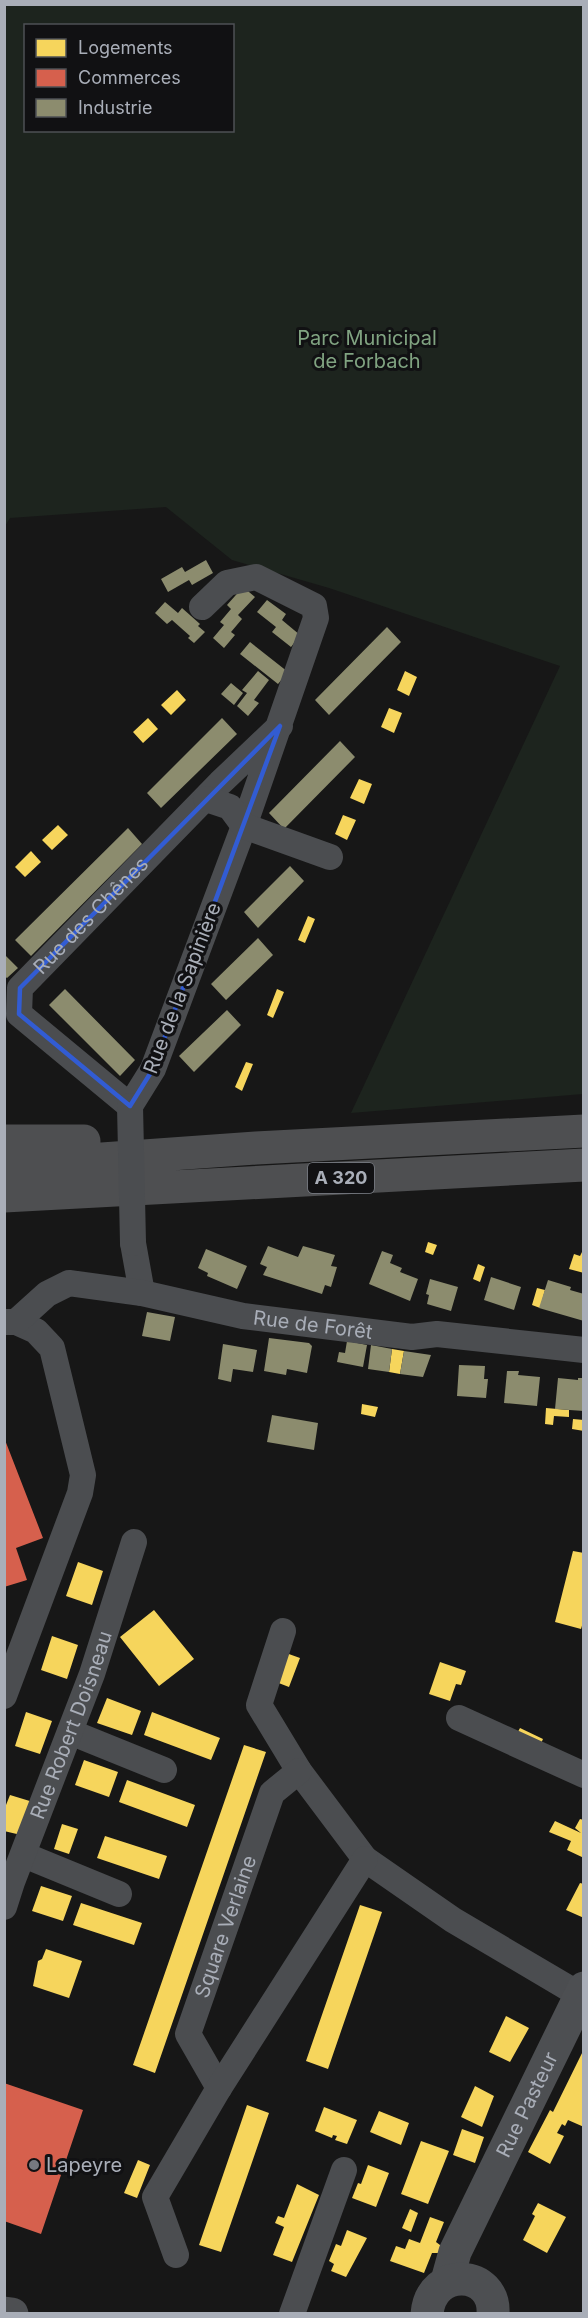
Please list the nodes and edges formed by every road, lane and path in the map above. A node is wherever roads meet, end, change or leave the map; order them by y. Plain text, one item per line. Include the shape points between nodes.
1 (202, 607) dead end
2 (280, 726) junction
3 (206, 799) junction
4 (244, 826) junction
5 (330, 857) dead end
6 (130, 1106) junction
7 (584, 1131) edge
8 (4, 1141) edge
9 (256, 1148) junction
10 (4, 1166) edge
11 (584, 1166) edge
12 (107, 1191) junction
13 (4, 1196) edge
14 (4, 1213) edge
15 (142, 1293) junction
16 (10, 1322) edge
17 (584, 1350) edge
18 (134, 1542) dead end
19 (283, 1631) dead end
20 (4, 1696) edge
21 (459, 1718) dead end
22 (70, 1732) junction
23 (164, 1770) dead end
24 (299, 1771) junction
25 (584, 1775) edge
26 (24, 1855) junction
27 (365, 1859) junction
28 (119, 1894) dead end
29 (4, 1907) edge
30 (582, 1991) edge
31 (219, 2088) junction
32 (344, 2170) dead end
33 (470, 2223) junction
34 (176, 2255) dead end
35 (447, 2281) junction
36 (489, 2302) edge
37 (4, 2313) edge
38 (12, 2313) edge
39 (292, 2313) edge
40 (428, 2313) edge

1 - 2 street, Rue de la Sapinière via 227,583 256,577 314,606 316,618
2 - 3 street, Rue des Chênes
2 - 4 street, Rue de la Sapinière
3 - 4 street via 230,807
3 - 6 street, Rue des Chênes via 20,988 19,1014
4 - 5 street
4 - 6 street, Rue de la Sapinière via 153,1069
6 - 15 street, bridge via 133,1243
7 - 9 highway, A 320
8 - 9 highway via 152,1140
9 - 10 highway, A 320
11 - 12 highway, A 320
12 - 13 highway, A 320
12 - 14 highway
15 - 16 street, Rue de Forêt via 69,1283
15 - 17 street, Rue de Forêt via 243,1316 412,1337 437,1334
16 - 20 street via 36,1331 52,1348 83,1475
18 - 22 street, Rue Robert Doisneau
19 - 24 street via 259,1706
21 - 25 street
22 - 23 street
22 - 26 street, Rue Robert Doisneau
24 - 27 street
24 - 31 street, Square Verlaine via 272,1793 188,2034
26 - 28 street
26 - 29 street, Rue Robert Doisneau
27 - 30 street via 453,1920
27 - 31 street
30 - 33 main road, Rue Pasteur
31 - 34 street via 155,2197
32 - 39 street
33 - 35 main road, Rue Pasteur via 455,2252
33 - 36 main road via 472,2250
35 - 36 main road via 468,2279
35 - 40 main road via 432,2294
37 - 38 main road

